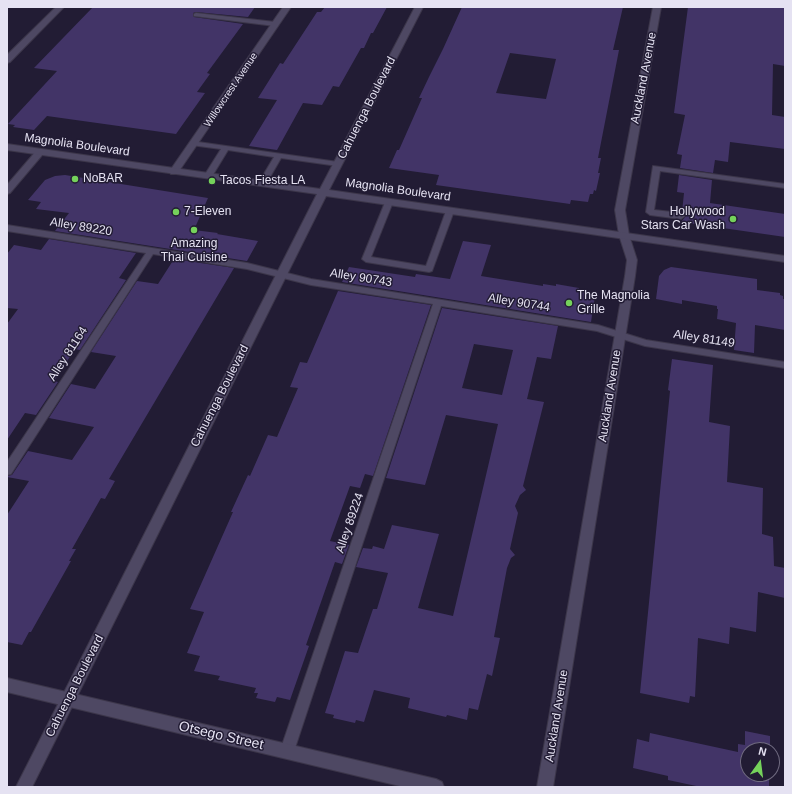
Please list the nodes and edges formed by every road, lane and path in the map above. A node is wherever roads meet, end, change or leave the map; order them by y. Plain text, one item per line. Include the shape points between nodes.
1 (60, 7) edge
2 (287, 7) edge
3 (419, 7) edge
4 (657, 7) edge
5 (196, 15) dead end
6 (275, 24) junction
7 (7, 60) edge
8 (194, 144) junction
9 (7, 148) edge
10 (226, 148) junction
11 (40, 152) junction
12 (278, 156) junction
13 (338, 164) junction
14 (174, 172) junction
15 (208, 176) junction
16 (262, 184) junction
17 (785, 186) edge
18 (7, 191) edge
19 (323, 193) junction
20 (389, 202) junction
21 (450, 211) junction
22 (682, 216) dead end
23 (7, 228) edge
24 (624, 235) junction
25 (151, 251) junction
26 (785, 259) edge
27 (281, 274) junction
28 (438, 302) junction
29 (620, 335) junction
30 (785, 365) edge
31 (7, 471) edge
32 (7, 685) edge
33 (69, 699) junction
34 (287, 751) junction
35 (24, 787) edge
36 (436, 787) edge
37 (545, 787) edge

1 - 7 street
2 - 6 street, Willowcrest Avenue
3 - 13 street, Cahuenga Boulevard
4 - 24 street, Auckland Avenue via 620,210
5 - 6 lane
6 - 8 street, Willowcrest Avenue
8 - 10 lane
8 - 14 street, Willowcrest Avenue
9 - 11 street, Magnolia Boulevard
10 - 12 lane
10 - 15 lane
11 - 14 street, Magnolia Boulevard
11 - 18 street
12 - 13 lane
12 - 16 lane
13 - 19 street, Cahuenga Boulevard
14 - 15 street, Magnolia Boulevard
15 - 16 street, Magnolia Boulevard
16 - 19 street, Magnolia Boulevard
17 - 22 lane via 656,168 650,212
19 - 20 street, Magnolia Boulevard
19 - 27 street, Cahuenga Boulevard
20 - 21 street, Magnolia Boulevard
20 - 21 lane via 366,258 430,269
21 - 24 street, Magnolia Boulevard
23 - 25 lane, Alley 89220
24 - 26 street, Magnolia Boulevard
24 - 29 street, Auckland Avenue via 632,260
25 - 27 lane, Alley 89220
25 - 31 lane, Alley 81164
27 - 28 lane, Alley 90743 via 311,282
27 - 33 street, Cahuenga Boulevard
28 - 29 lane, Alley 90744 via 598,328
28 - 34 lane, Alley 89224
29 - 30 lane, Alley 81149 via 645,343
29 - 37 street, Auckland Avenue
32 - 33 street, Otsego Street
33 - 34 street, Otsego Street
33 - 35 street, Cahuenga Boulevard
34 - 36 street, Otsego Street

